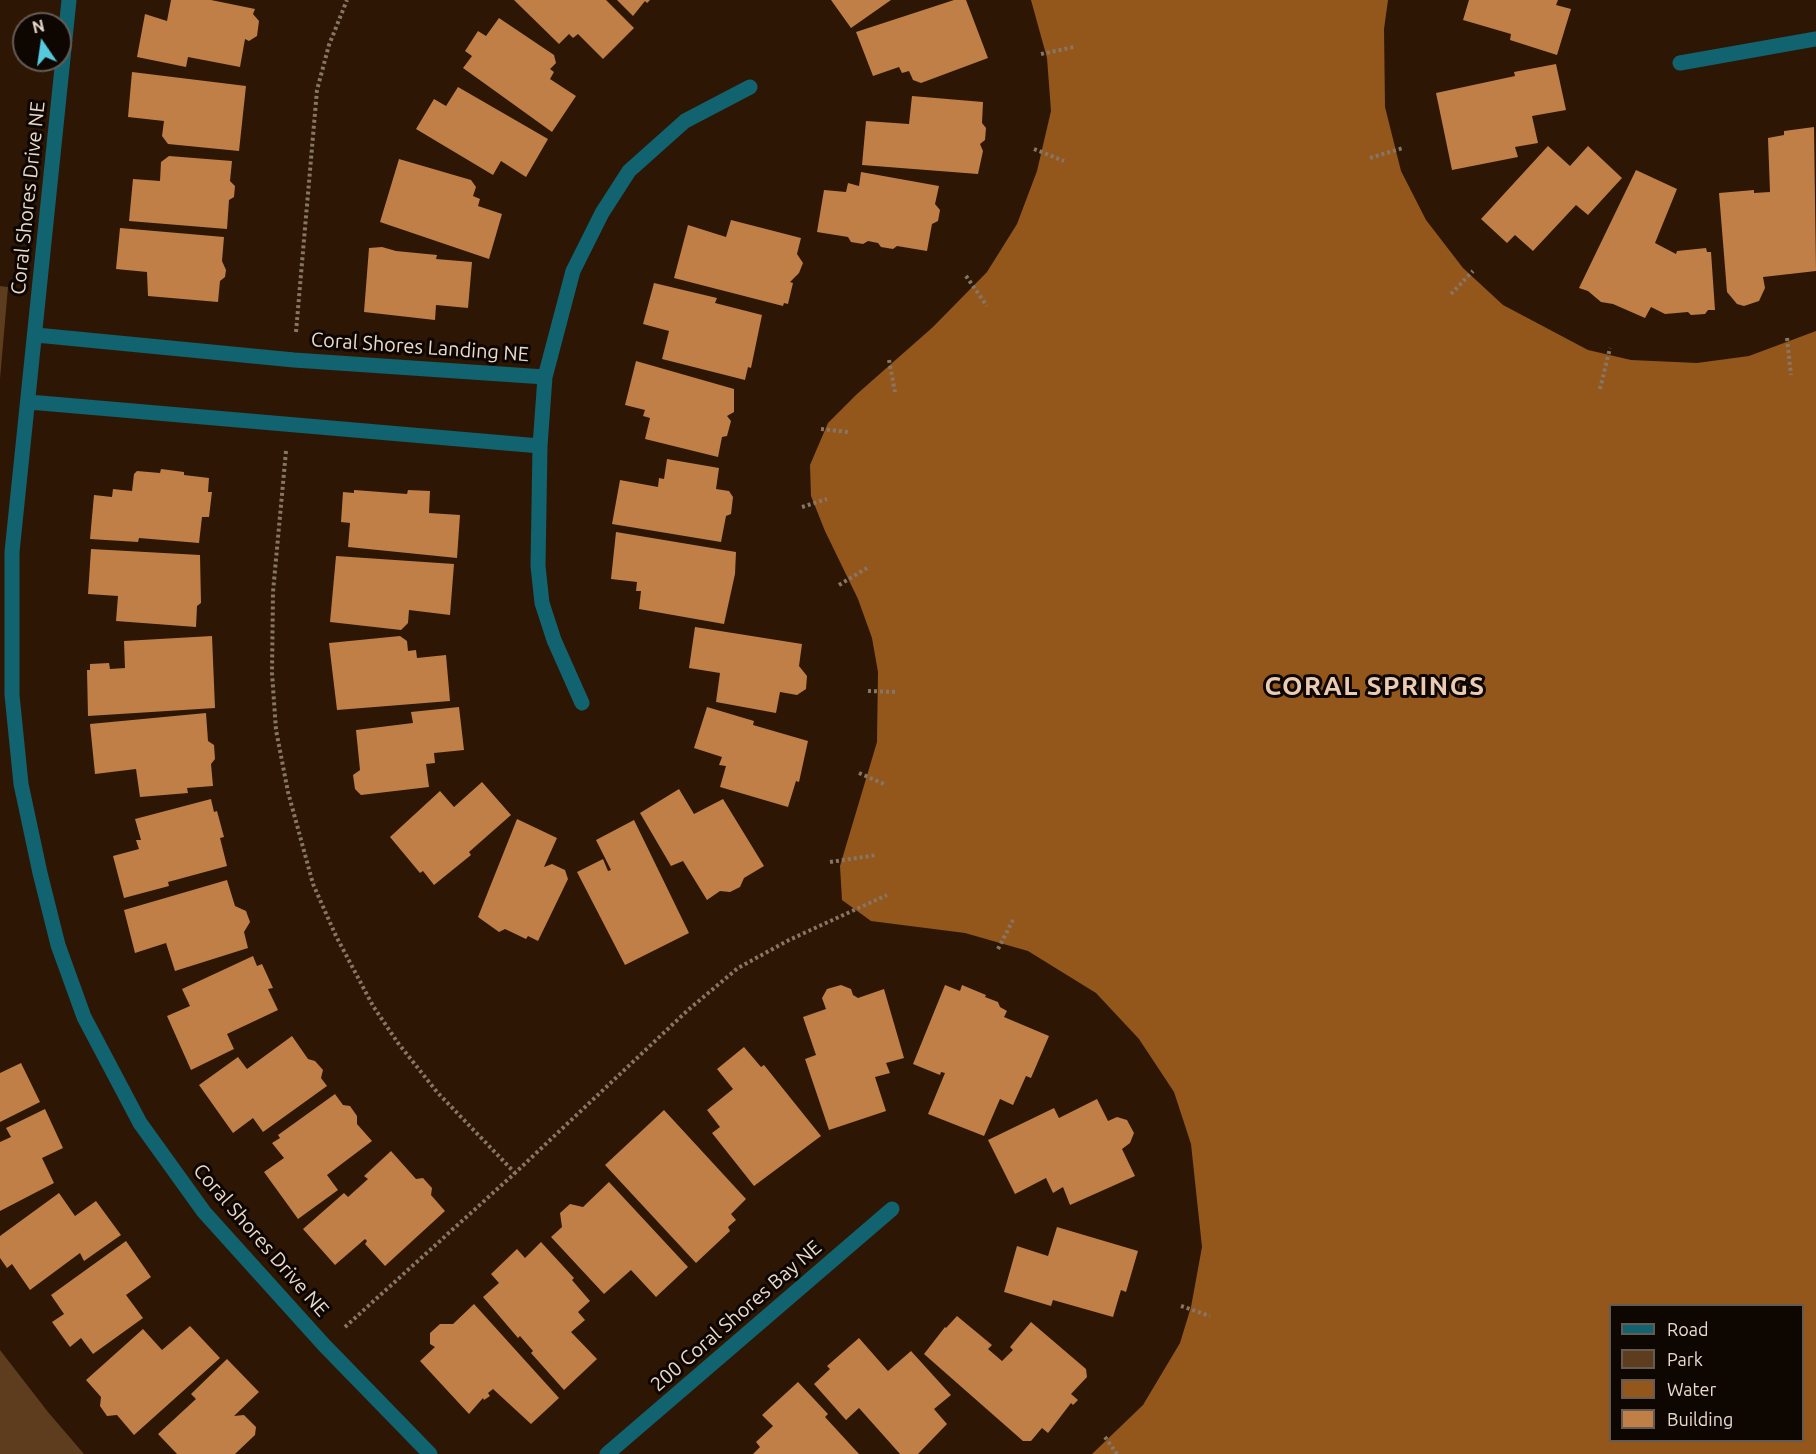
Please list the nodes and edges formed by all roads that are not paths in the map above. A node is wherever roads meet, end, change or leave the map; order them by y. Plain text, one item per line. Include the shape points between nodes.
1 (69, 0) edge
2 (1816, 39) edge
3 (1680, 63) dead end
4 (750, 87) dead end
5 (36, 335) junction
6 (545, 377) junction
7 (29, 402) junction
8 (540, 446) junction
9 (582, 704) dead end
10 (892, 1209) dead end
11 (430, 1454) edge
12 (607, 1454) edge

1 - 5 street, Coral Shores Drive NE
2 - 3 street
4 - 6 street via 685,121 629,171 602,213 573,272
5 - 6 street, Coral Shores Landing NE via 294,360
5 - 7 street, Coral Shores Drive NE
6 - 8 street, Coral Shores Landing NE
7 - 8 street
7 - 11 street, Coral Shores Drive NE via 12,552 12,695 21,784 40,873 58,945 84,1017 140,1123 204,1212 324,1345
8 - 9 street, Coral Shores Landing NE via 538,566 542,603
10 - 12 street, 200 Coral Shores Bay NE

